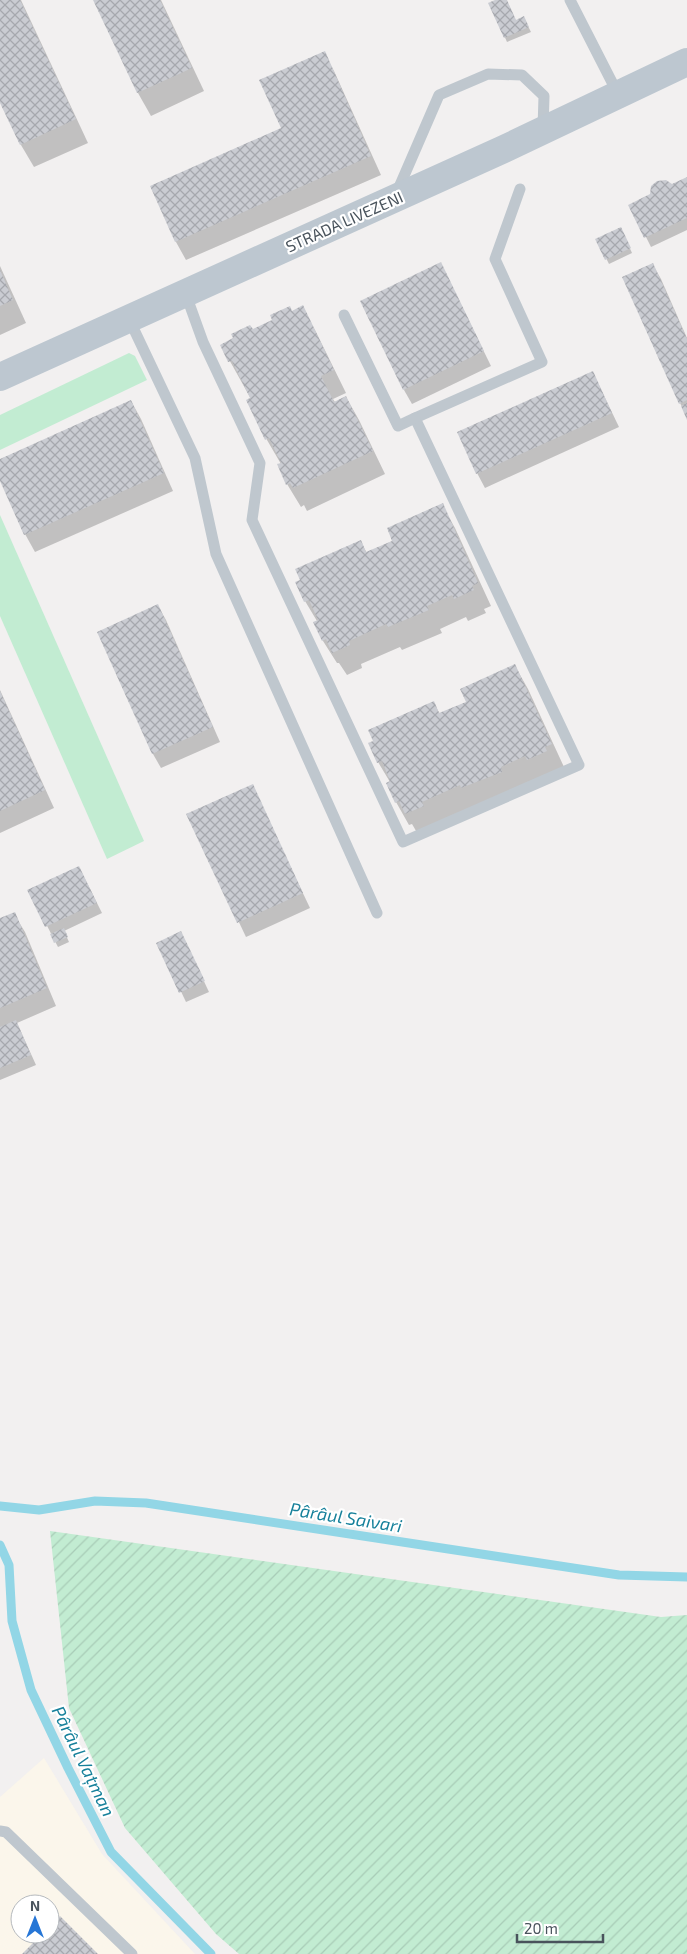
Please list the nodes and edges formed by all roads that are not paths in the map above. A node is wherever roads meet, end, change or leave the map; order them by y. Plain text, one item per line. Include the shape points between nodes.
1 (570, 0) edge
2 (687, 62) edge
3 (618, 94) junction
4 (543, 130) junction
5 (520, 189) dead end
6 (394, 199) junction
7 (185, 292) junction
8 (344, 315) dead end
9 (129, 318) junction
10 (0, 377) edge
11 (415, 418) junction
12 (376, 913) dead end
13 (0, 1831) edge
14 (132, 1954) edge

1 - 3 lane
2 - 3 main road, STRADA LIVEZENI
3 - 4 main road, STRADA LIVEZENI
4 - 6 main road, STRADA LIVEZENI
4 - 6 lane via 544,96 522,75 488,74 439,95
5 - 11 lane via 495,259 542,362
6 - 7 main road, STRADA LIVEZENI
7 - 9 main road, STRADA LIVEZENI
7 - 11 lane via 203,342 260,463 252,520 403,842 579,765
8 - 11 lane via 398,426
9 - 10 main road, STRADA LIVEZENI
9 - 12 lane via 195,458 216,554
13 - 14 lane via 6,1832

